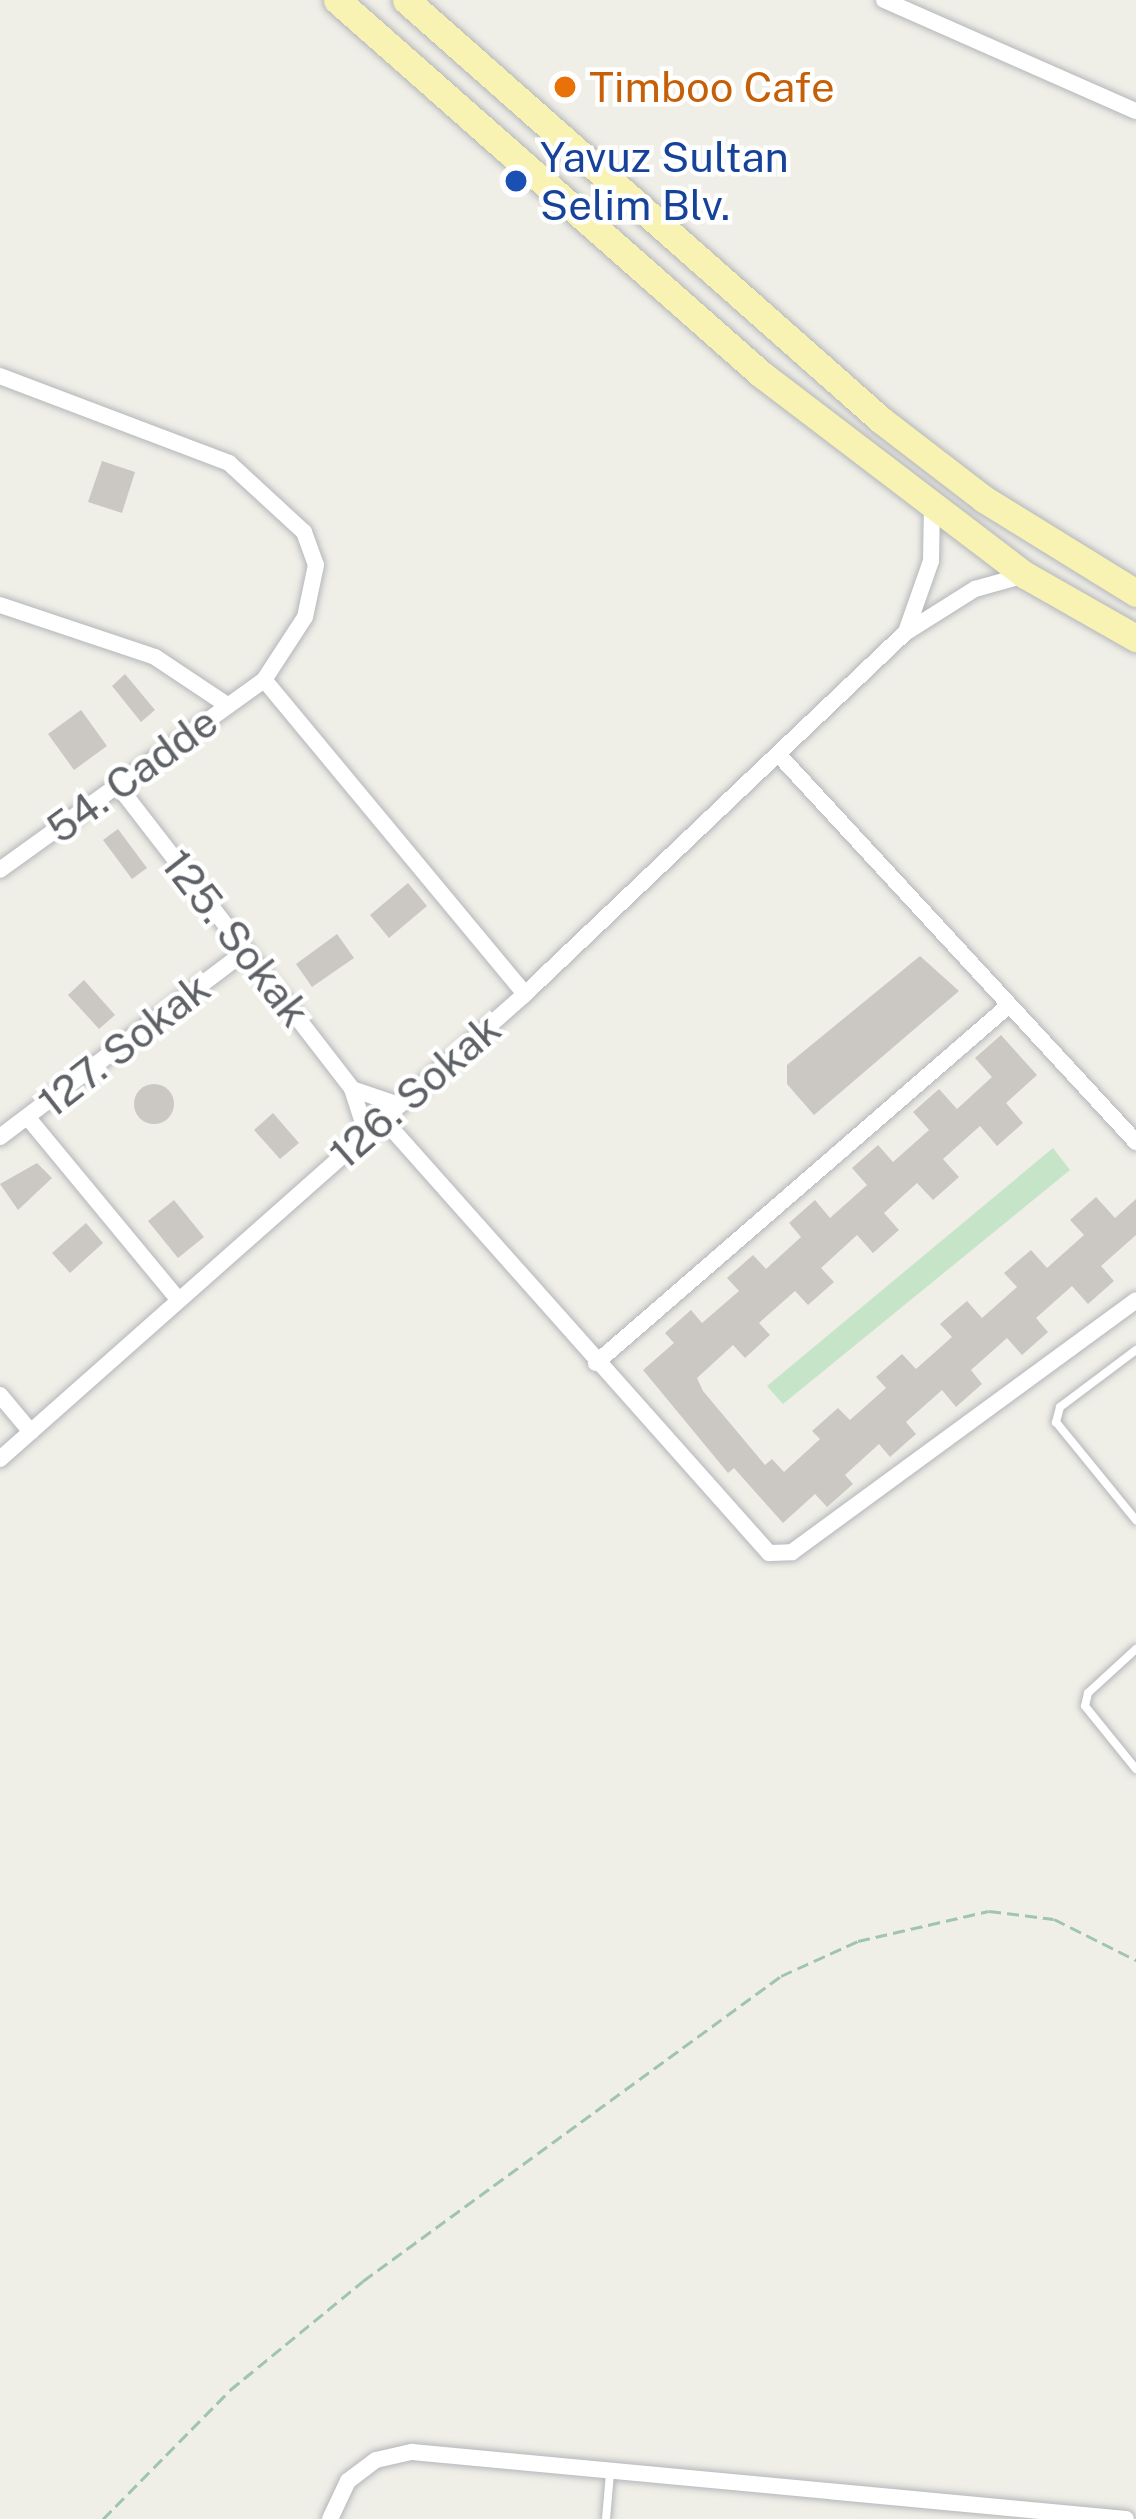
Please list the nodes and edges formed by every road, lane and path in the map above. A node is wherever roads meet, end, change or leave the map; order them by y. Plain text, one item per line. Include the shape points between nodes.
1 (338, 0) edge
2 (406, 0) edge
3 (884, 0) edge
4 (1136, 111) edge
5 (0, 376) edge
6 (932, 505) junction
7 (1025, 575) junction
8 (1136, 593) edge
9 (3, 608) edge
10 (905, 633) junction
11 (1136, 638) edge
12 (264, 680) junction
13 (227, 706) junction
14 (778, 754) junction
15 (118, 787) junction
16 (0, 870) edge
17 (246, 951) junction
18 (525, 994) junction
19 (1008, 1006) junction
20 (352, 1089) junction
21 (399, 1105) junction
22 (29, 1119) junction
23 (383, 1119) junction
24 (366, 1132) junction
25 (0, 1138) edge
26 (1136, 1142) edge
27 (178, 1299) junction
28 (1136, 1300) edge
29 (1136, 1350) edge
30 (596, 1363) junction
31 (0, 1395) edge
32 (31, 1432) junction
33 (0, 1460) edge
34 (1136, 1520) edge
35 (1136, 1649) edge
36 (1136, 1769) edge
37 (1136, 1960) edge
38 (610, 2471) junction
39 (104, 2519) edge
40 (330, 2519) edge
41 (606, 2519) edge
42 (1126, 2519) edge

1 - 6 main road via 761,374
2 - 8 main road via 881,420 984,499
3 - 4 street
5 - 12 street via 229,464 304,532 316,565 304,617
6 - 7 main road
6 - 10 street via 931,561
7 - 10 street via 975,590
7 - 11 main road
9 - 13 street via 155,657
10 - 14 street
12 - 13 street, 54. Cadde
12 - 18 street, 126. Sokak
13 - 15 street, 54. Cadde
14 - 18 street
14 - 19 street
15 - 16 street, 54. Cadde
15 - 17 street, 125. Sokak
17 - 20 street, 125. Sokak
17 - 22 street, 127. Sokak
18 - 21 street, 126. Sokak
19 - 26 street
19 - 30 street
20 - 21 street
20 - 24 street, 125. Sokak
21 - 23 street, 126. Sokak
22 - 25 street, 127. Sokak
22 - 27 street
23 - 24 street, 126. Sokak
23 - 30 street
24 - 27 street, 126. Sokak
27 - 32 street, 126. Sokak
28 - 30 street via 792,1552 756,1546
29 - 34 lane via 1060,1407 1056,1422
31 - 32 street
32 - 33 street, 126. Sokak
35 - 36 lane via 1088,1693 1085,1706
37 - 39 path via 1054,1919 989,1911 880,1935 806,1963 363,2281 230,2390
38 - 40 street via 412,2452 376,2460 348,2481
38 - 41 lane
38 - 42 street

